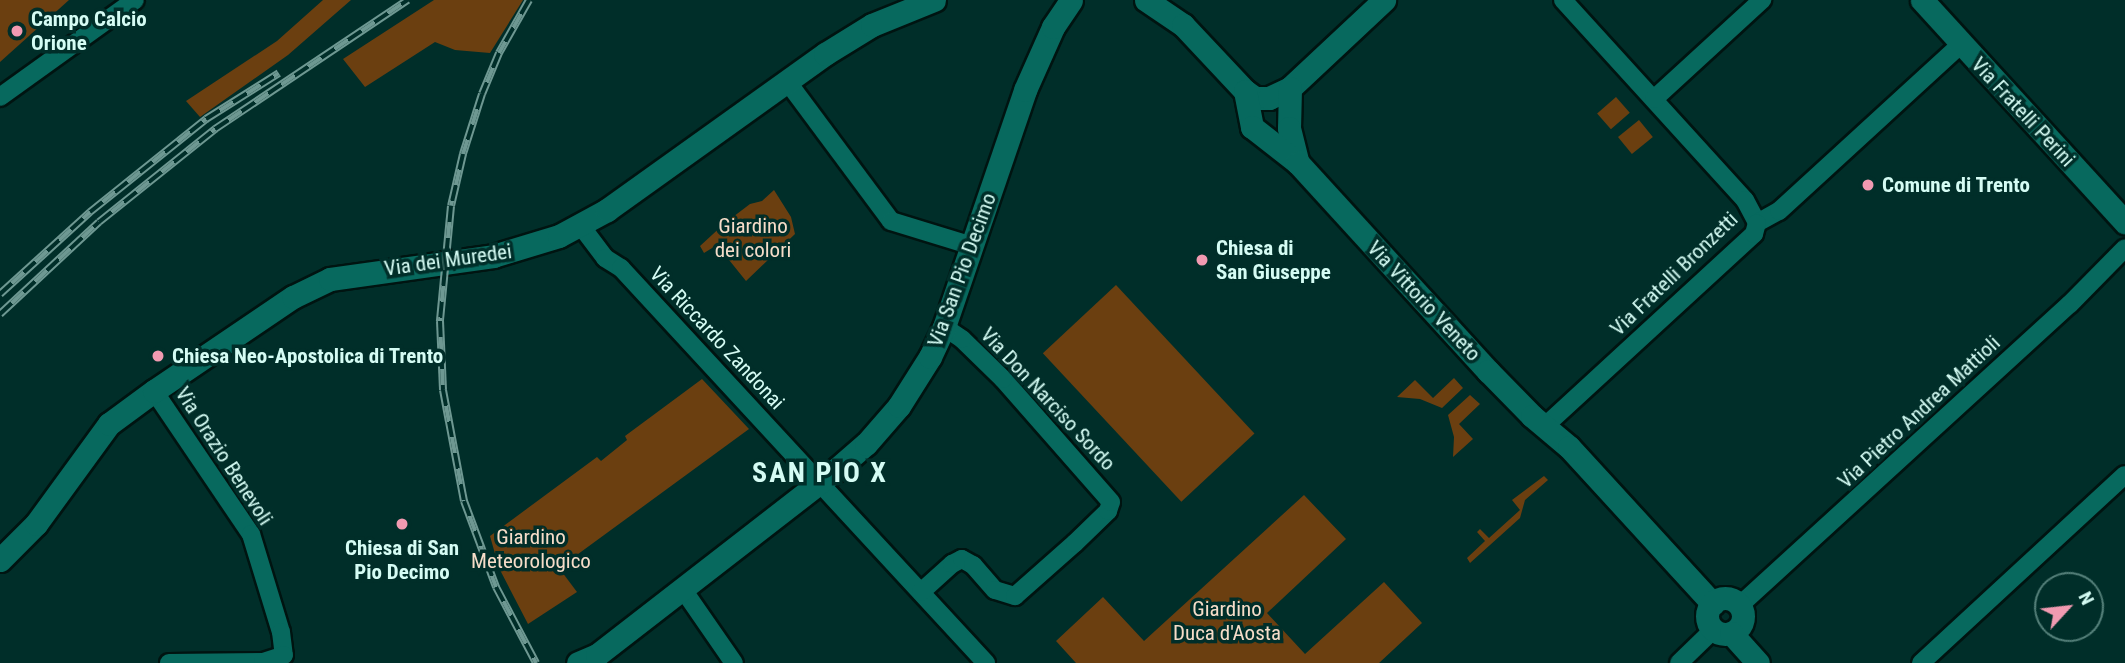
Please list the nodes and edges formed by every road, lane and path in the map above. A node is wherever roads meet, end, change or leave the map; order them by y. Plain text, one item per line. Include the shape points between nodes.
1 (135, 0) edge
2 (934, 0) edge
3 (1071, 0) edge
4 (1146, 0) edge
5 (1384, 0) edge
6 (1563, 0) edge
7 (1762, 0) edge
8 (1922, 0) edge
9 (1961, 44) junction
10 (787, 81) junction
11 (1290, 88) junction
12 (1245, 91) junction
13 (0, 97) edge
14 (1654, 99) junction
15 (1298, 163) junction
16 (2125, 222) edge
17 (1758, 223) junction
18 (581, 226) junction
19 (972, 246) junction
20 (2125, 247) edge
21 (944, 327) junction
22 (154, 391) junction
23 (1545, 426) junction
24 (2125, 475) edge
25 (818, 483) junction
26 (0, 560) edge
27 (682, 588) junction
28 (921, 592) junction
29 (1713, 604) junction
30 (1740, 606) junction
31 (1722, 631) junction
32 (290, 659) edge
33 (589, 661) edge
34 (169, 663) edge
35 (734, 663) edge
36 (986, 663) edge
37 (1679, 663) edge
38 (1758, 663) edge
39 (1922, 663) edge

1 - 13 street
2 - 10 street, Via dei Muredei via 872,25
3 - 19 street, Via San Pio Decimo via 1024,90
4 - 12 street via 1183,25
5 - 11 street
6 - 14 street
7 - 14 street
8 - 9 street, Via Fratelli Perini
9 - 16 street, Via Fratelli Perini
9 - 17 street, Via Fratelli Bronzetti via 1779,211
10 - 18 street, Via dei Muredei
10 - 19 street via 891,221
11 - 12 street via 1269,99
11 - 15 street via 1289,128
12 - 15 street, Via Vittorio Veneto via 1252,127
14 - 17 street via 1745,200
15 - 23 street, Via Vittorio Veneto via 1488,371
17 - 23 street, Via Fratelli Bronzetti via 1754,234
18 - 22 street, Via dei Muredei via 542,243 493,256 330,279 293,297
18 - 25 street, Via Riccardo Zandonai via 605,258 621,268
19 - 21 street, Via San Pio Decimo
20 - 30 street, Via Pietro Andrea Mattioli via 2070,304
21 - 25 street, Via San Pio Decimo via 899,406 866,444
21 - 28 street, Via Don Narciso Sordo via 962,338 1019,396 1058,445 1108,495 1111,506 1015,596 995,590 962,559
22 - 26 street, Via dei Muredei via 109,425 36,524
22 - 32 street, Via Orazio Benevoli via 251,534
23 - 29 street, Via Vittorio Veneto
24 - 39 street
25 - 27 street, Via San Pio Decimo
25 - 28 street, Via Riccardo Zandonai
27 - 33 street, Via San Pio Decimo
27 - 35 street
28 - 36 street, Via Riccardo Zandonai
29 - 30 street via 1724,599
29 - 31 street via 1708,614
30 - 31 street via 1742,622
31 - 37 street
31 - 38 street
32 - 34 street

